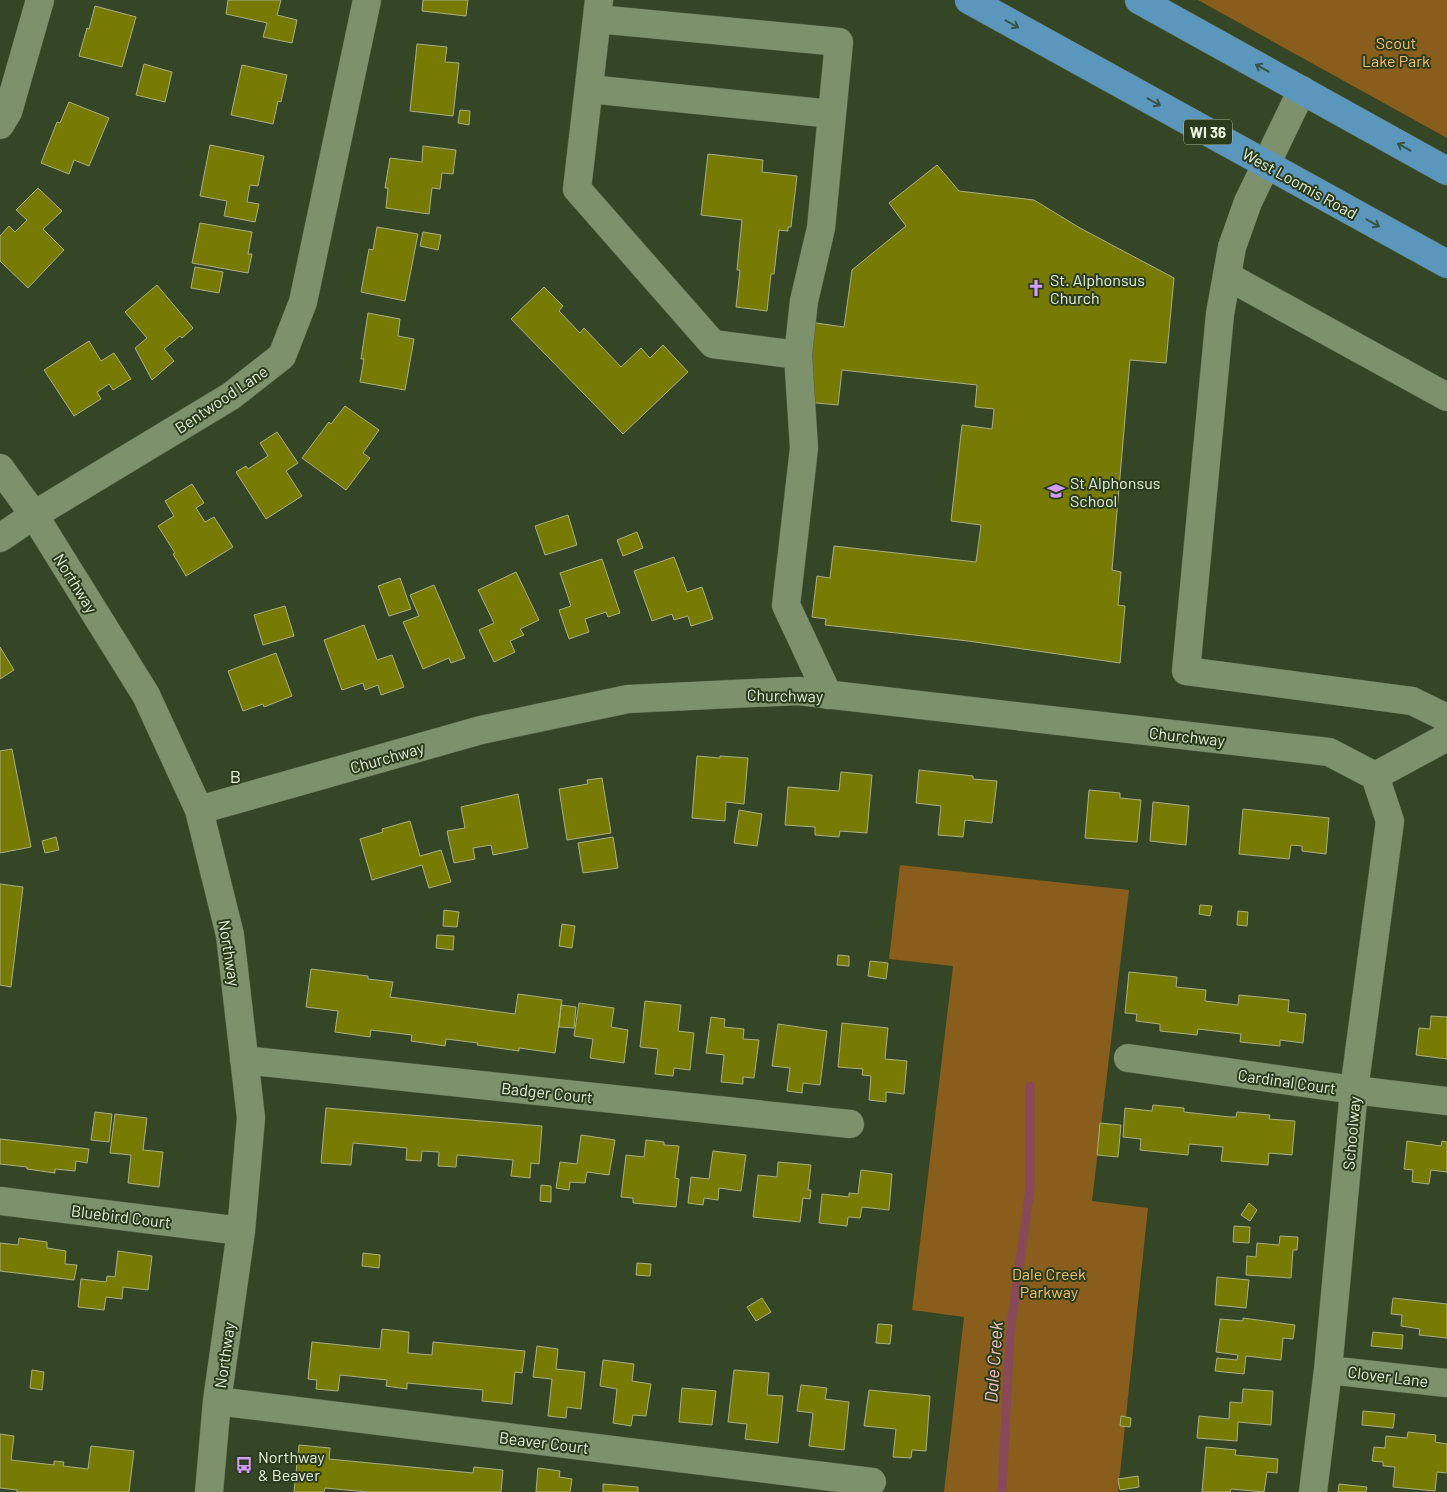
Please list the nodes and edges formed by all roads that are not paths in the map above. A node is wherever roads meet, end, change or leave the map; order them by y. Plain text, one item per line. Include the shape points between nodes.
1 (40, 0) edge
2 (367, 0) edge
3 (969, 0) edge
4 (1139, 0) edge
5 (598, 9) edge
6 (589, 89) junction
7 (1302, 90) junction
8 (832, 114) junction
9 (0, 125) edge
10 (1266, 164) junction
11 (1447, 171) edge
12 (1447, 264) edge
13 (1227, 276) junction
14 (798, 354) junction
15 (1447, 397) edge
16 (0, 468) edge
17 (34, 515) junction
18 (0, 538) edge
19 (828, 695) junction
20 (1447, 718) edge
21 (1447, 737) edge
22 (1375, 776) junction
23 (199, 810) junction
24 (1128, 1058) dead end
25 (244, 1060) junction
26 (1354, 1090) junction
27 (1447, 1101) edge
28 (850, 1124) dead end
29 (0, 1201) edge
30 (241, 1231) junction
31 (1328, 1370) junction
32 (1447, 1383) edge
33 (217, 1401) junction
34 (872, 1482) dead end
35 (209, 1492) edge
36 (1313, 1492) edge

1 - 9 street via 8,112
2 - 17 street, Bentwood Lane via 303,302 282,356 231,396
3 -> 10 main road, West Loomis Road / WI 36
7 -> 4 main road
5 - 6 street
5 - 8 street via 838,42
6 - 8 street
6 - 14 street via 577,189 713,344
7 - 10 street
11 -> 7 main road
8 - 14 street via 821,228 804,301
10 -> 12 main road, West Loomis Road / WI 36
10 - 13 street via 1232,247
13 - 15 street
13 - 20 street via 1220,314 1186,671 1412,701
14 - 19 street via 804,448 786,605
16 - 17 street, Northway
17 - 18 street, Bentwood Lane
17 - 23 street, Northway via 146,695
19 - 22 street, Churchway via 1329,752
19 - 23 street, Churchway via 798,692 628,699 481,730
21 - 22 street
22 - 26 street, Schoolway via 1390,821
23 - 25 street, Northway via 230,935
24 - 26 street, Cardinal Court
25 - 28 street, Badger Court
25 - 30 street, Northway via 251,1118
26 - 27 street, Cardinal Court
26 - 31 street, Schoolway
29 - 30 street, Bluebird Court
30 - 33 street, Northway
31 - 32 street, Clover Lane
31 - 36 street, Schoolway
33 - 34 street, Beaver Court
33 - 35 street, Northway

